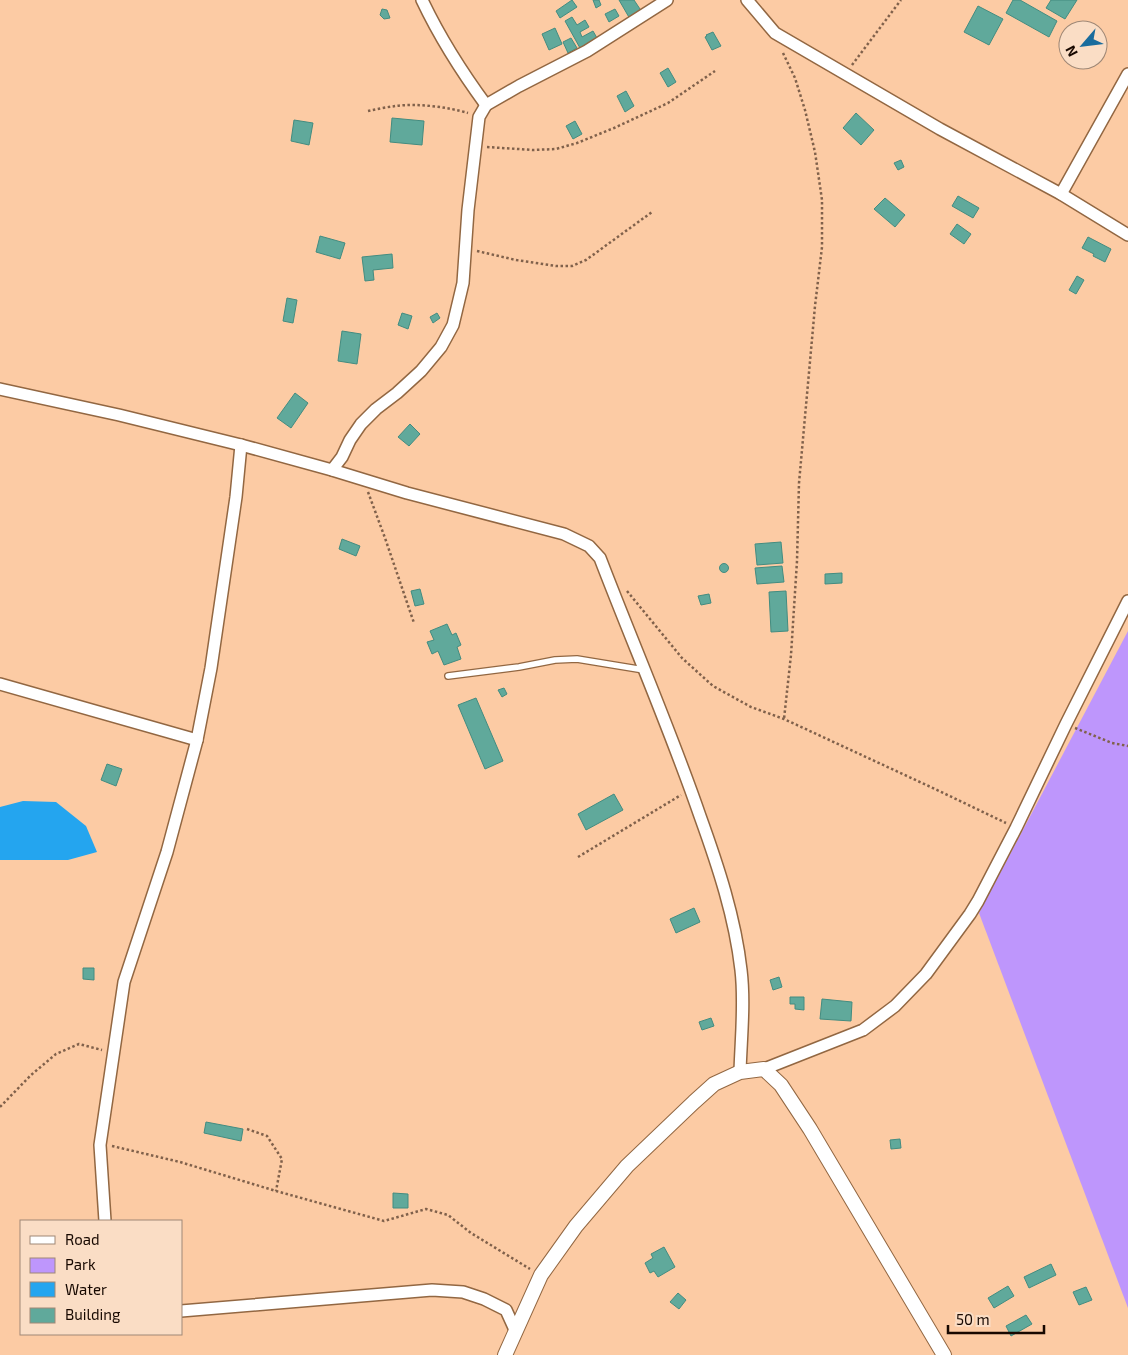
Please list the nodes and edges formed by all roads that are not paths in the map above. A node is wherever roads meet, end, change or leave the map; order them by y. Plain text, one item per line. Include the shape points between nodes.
1 (422, 0) edge
2 (667, 0) edge
3 (747, 0) edge
4 (1128, 74) edge
5 (486, 105) junction
6 (1062, 194) junction
7 (1128, 234) edge
8 (0, 390) edge
9 (242, 445) junction
10 (332, 470) junction
11 (1128, 601) edge
12 (644, 670) junction
13 (448, 676) dead end
14 (0, 684) edge
15 (197, 740) junction
16 (764, 1069) junction
17 (740, 1072) junction
18 (105, 1220) edge
19 (182, 1311) edge
20 (516, 1332) junction
21 (505, 1355) edge
22 (944, 1355) edge

1 - 5 street via 449,52
2 - 5 street via 587,52
3 - 6 street via 775,33 940,129
4 - 6 street
5 - 10 street via 479,117 463,283 453,325 441,347 421,371 361,424
6 - 7 street
8 - 9 street
9 - 10 street
9 - 15 street via 211,668
10 - 12 street via 564,534 589,546 600,558
11 - 16 street via 970,914 926,974 895,1006 863,1030
12 - 13 lane via 577,659
12 - 17 street via 691,789 730,908 741,970
14 - 15 street
15 - 18 street via 167,852 124,982 100,1145
16 - 17 street
16 - 22 street via 782,1085
17 - 20 street via 714,1084 627,1166 576,1226 541,1275
19 - 20 street via 432,1290 463,1292 484,1299 506,1310
20 - 21 street

